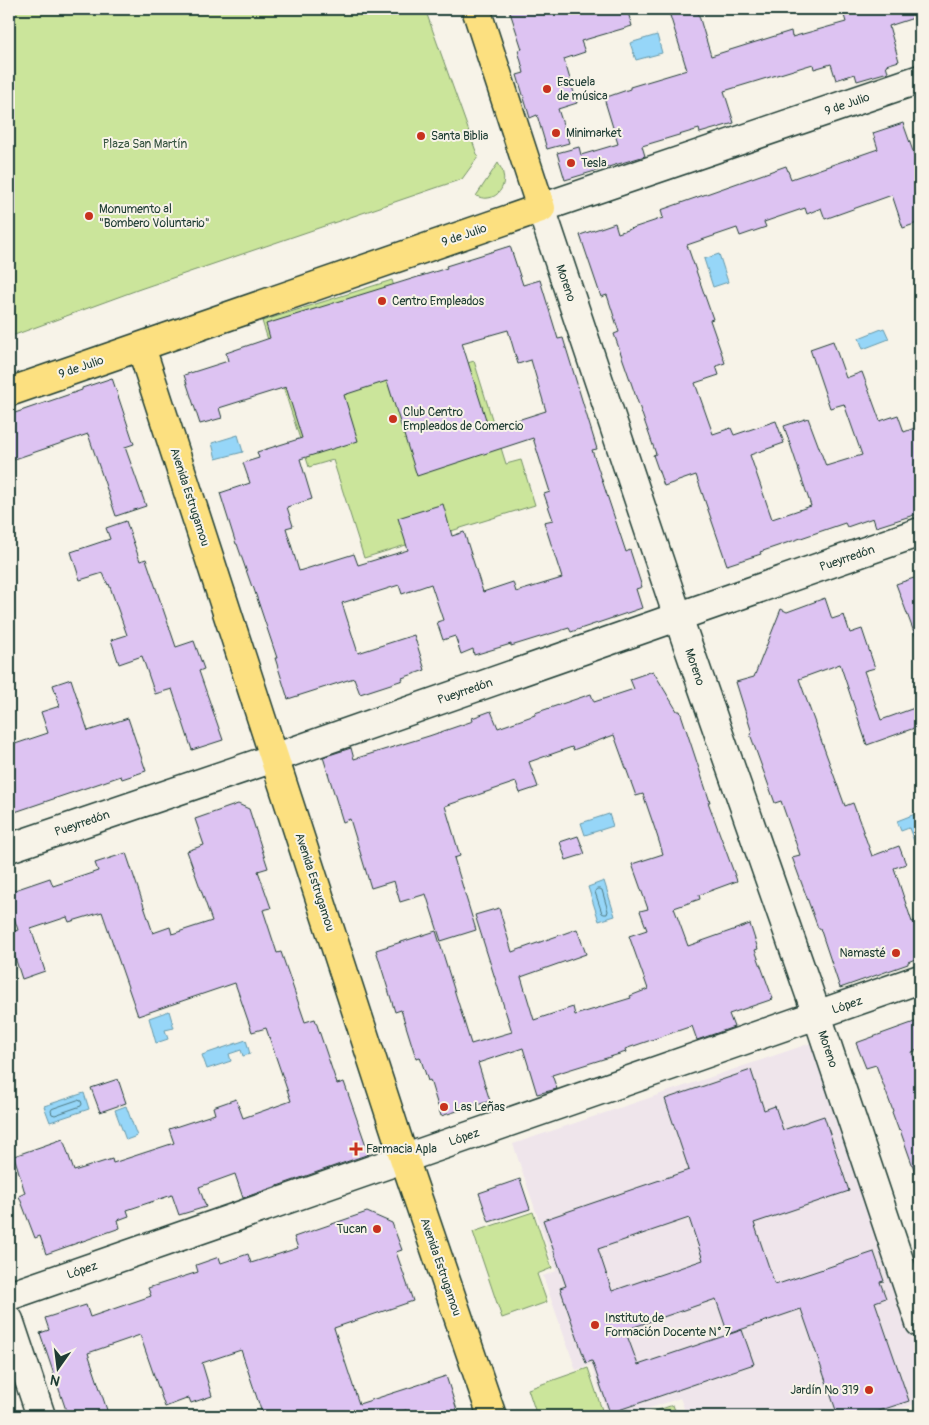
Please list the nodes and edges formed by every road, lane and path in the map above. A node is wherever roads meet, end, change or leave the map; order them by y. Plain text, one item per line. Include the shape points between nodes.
1 (476, 9) edge
2 (920, 79) edge
3 (541, 208) junction
4 (141, 346) junction
5 (9, 392) edge
6 (920, 532) edge
7 (678, 617) junction
8 (274, 758) junction
9 (9, 848) edge
10 (920, 979) edge
11 (817, 1015) junction
12 (404, 1158) junction
13 (9, 1296) edge
14 (9, 1320) edge
15 (920, 1323) edge
16 (41, 1416) edge
17 (492, 1416) edge

1 - 3 main road, Moreno
2 - 3 street, 9 de Julio
3 - 4 main road, 9 de Julio
3 - 7 street, Moreno
4 - 5 main road, 9 de Julio
4 - 8 main road, Avenida Estrugamou
6 - 7 street, Pueyrredón
7 - 8 street, Pueyrredón
7 - 11 street, Moreno
8 - 9 street, Pueyrredón
8 - 12 main road, Avenida Estrugamou
10 - 11 street, López
11 - 12 street, López
11 - 15 street, Moreno
12 - 13 street, López
12 - 17 main road, Avenida Estrugamou
14 - 16 street

